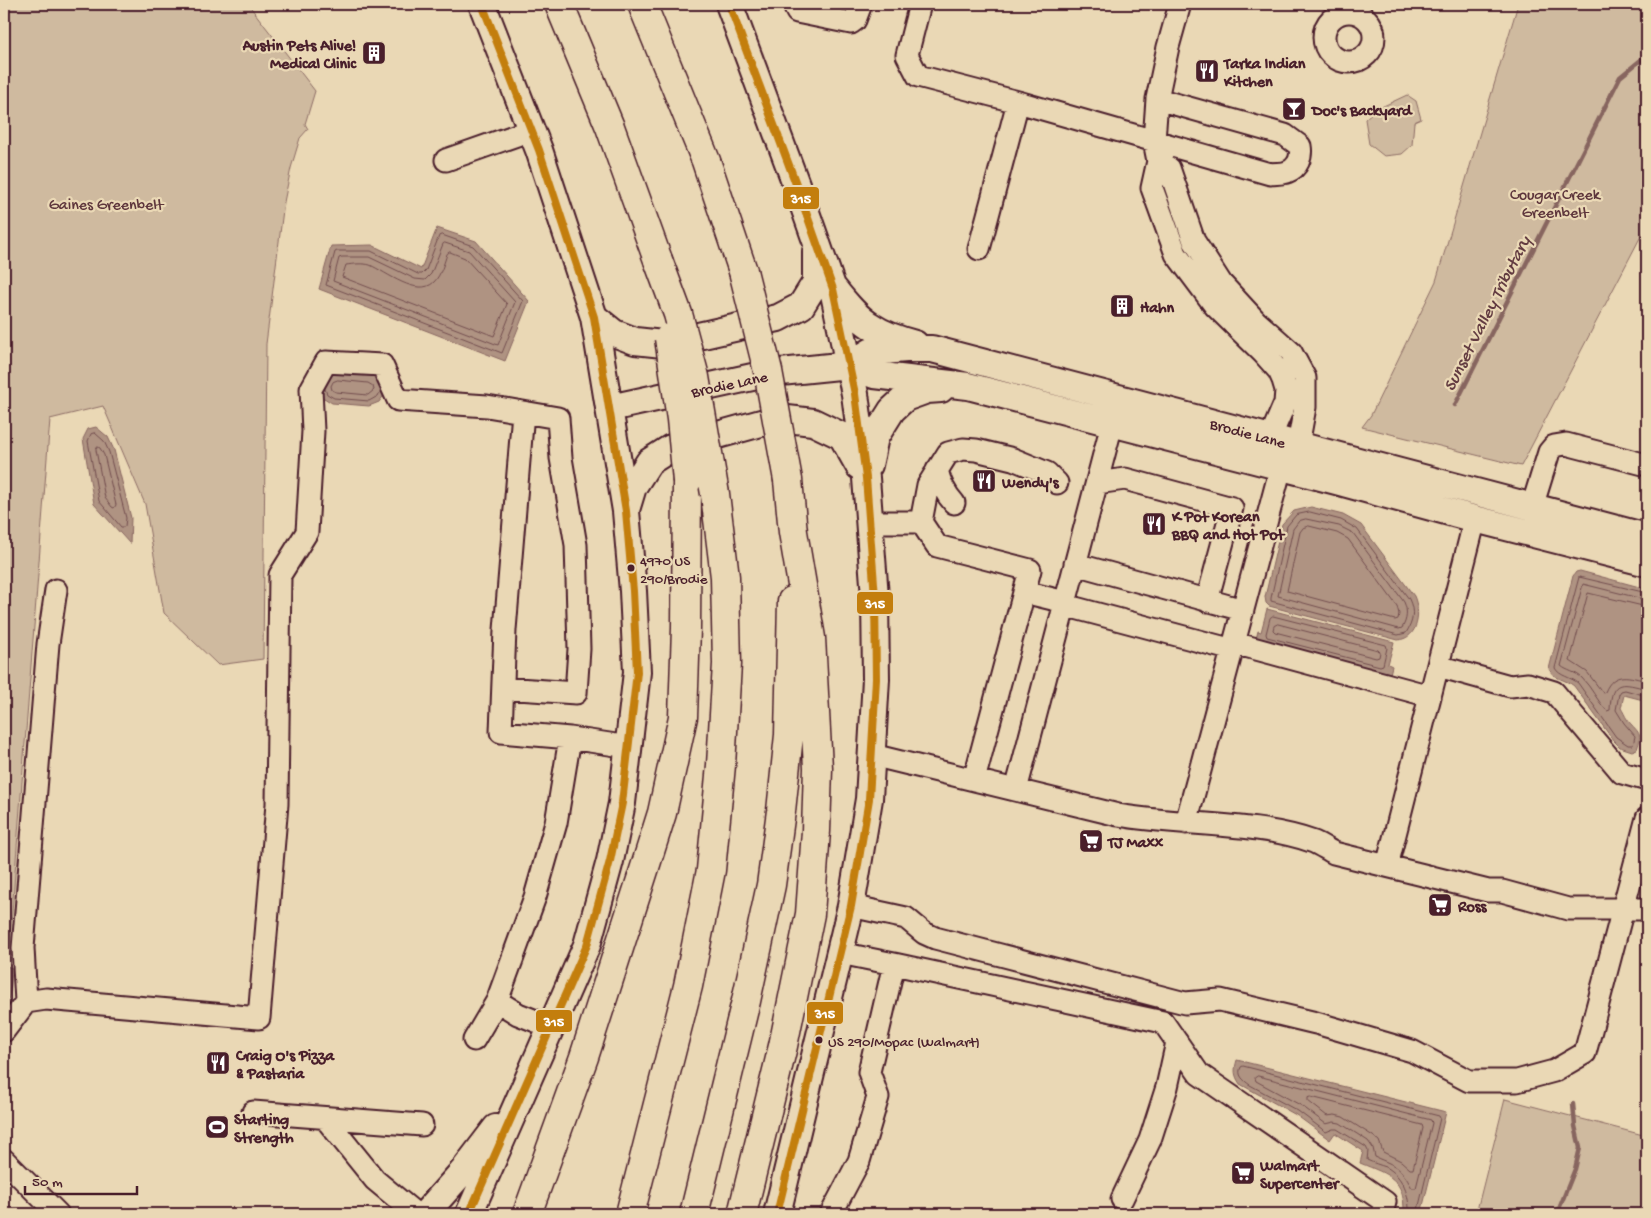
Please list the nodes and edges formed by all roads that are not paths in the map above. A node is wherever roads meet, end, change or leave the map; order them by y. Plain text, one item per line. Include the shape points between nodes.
1 (482, 4) edge
2 (560, 4) edge
3 (642, 4) edge
4 (729, 4) edge
5 (793, 4) edge
6 (861, 4) edge
7 (920, 4) edge
8 (1180, 4) edge
9 (1157, 99) junction
10 (1018, 102) junction
11 (531, 130) junction
12 (1156, 151) junction
13 (446, 160) dead end
14 (816, 239) junction
15 (979, 248) dead end
16 (658, 260) junction
17 (833, 289) junction
18 (594, 317) junction
19 (932, 349) junction
20 (849, 365) junction
21 (968, 386) junction
22 (610, 408) junction
23 (523, 412) junction
24 (1112, 424) junction
25 (1270, 438) junction
26 (1298, 445) junction
27 (1647, 465) edge
28 (1281, 467) junction
29 (937, 470) junction
30 (1397, 471) junction
31 (866, 478) junction
32 (1057, 483) dead end
33 (1097, 483) junction
34 (954, 503) dead end
35 (1532, 506) junction
36 (626, 511) junction
37 (1475, 519) junction
38 (869, 522) junction
39 (921, 522) junction
40 (793, 532) junction
41 (1647, 536) edge
42 (1647, 563) edge
43 (1075, 564) junction
44 (56, 590) dead end
45 (1024, 592) junction
46 (1207, 601) junction
47 (1065, 603) junction
48 (1243, 610) junction
49 (1233, 646) junction
50 (1438, 666) junction
51 (503, 688) junction
52 (1430, 696) junction
53 (570, 738) junction
54 (630, 747) junction
55 (872, 755) junction
56 (974, 780) junction
57 (1647, 780) edge
58 (1016, 790) junction
59 (1647, 818) edge
60 (1186, 823) junction
61 (1386, 866) junction
62 (851, 906) junction
63 (1647, 909) edge
64 (1623, 910) junction
65 (840, 953) junction
66 (894, 964) junction
67 (497, 1001) junction
68 (26, 1002) junction
69 (552, 1027) junction
70 (4, 1031) edge
71 (474, 1040) dead end
72 (1177, 1042) junction
73 (523, 1092) junction
74 (253, 1112) dead end
75 (325, 1118) junction
76 (422, 1126) dead end
77 (4, 1160) edge
78 (1122, 1199) dead end
79 (58, 1214) edge
80 (416, 1214) edge
81 (425, 1214) edge
82 (469, 1214) edge
83 (526, 1214) edge
84 (630, 1214) edge
85 (694, 1214) edge
86 (742, 1214) edge
87 (777, 1214) edge
88 (831, 1214) edge
89 (1382, 1214) edge

1 - 11 main road
2 - 16 highway via 610,127
3 - 40 highway, bridge via 706,161 743,271 768,371 788,480
4 - 14 main road
5 - 6 lane via 796,12 851,23
7 - 10 lane via 907,55 918,76
8 - 9 lane
9 - 12 lane
9 - 12 lane via 1285,135 1300,146 1302,154 1298,164 1286,173 1270,174
10 - 12 lane
10 - 15 lane
11 - 13 lane
11 - 18 main road
12 - 25 lane via 1152,188 1176,254 1215,306 1263,353 1283,380 1285,403
12 - 26 lane via 1170,168 1194,241 1221,283 1256,322 1292,352 1305,378 1305,407
14 - 17 main road
14 - 18 main road via 816,282 801,306 778,318 663,344 635,341 614,333
16 - 83 highway, bridge via 687,481 683,717 662,813 646,864 584,1057
16 - 84 highway, bridge via 678,314 695,377 715,494 725,577 727,664 711,870 688,986
17 - 19 main road via 869,326 893,338
17 - 20 main road
18 - 22 main road
19 - 20 main road, Brodie Lane via 870,352
19 - 25 main road, Brodie Lane
20 - 21 main road, Brodie Lane via 874,375
20 - 22 main road, Brodie Lane via 771,374
20 - 31 main road
21 - 24 main road, Brodie Lane
21 - 31 main road via 927,390 902,400 875,438
22 - 36 main road
23 - 51 lane
23 - 51 lane via 558,418 576,545 579,649 576,693
23 - 68 lane via 487,406 398,400 382,365 326,362 311,389 313,431 307,532 280,574 277,804 259,1018 46,999
24 - 28 main road, Brodie Lane
24 - 33 lane
25 - 26 main road, Brodie Lane
26 - 30 main road, Brodie Lane
27 - 35 lane via 1566,444 1554,446 1549,452
28 - 30 main road via 1291,460 1316,462 1363,474 1381,475
28 - 37 main road, Brodie Lane
28 - 48 lane
29 - 32 lane via 948,453 976,450 1014,459 1047,473
29 - 34 lane via 947,495
29 - 39 lane via 928,485
30 - 35 main road, Brodie Lane
31 - 36 main road via 842,436 813,422 779,418 671,448 649,462 633,487
31 - 38 main road
33 - 43 lane
33 - 46 lane via 1125,479 1232,508
35 - 41 main road, Brodie Lane
36 - 54 main road via 637,672
37 - 42 main road, Brodie Lane
37 - 50 lane
38 - 39 lane
38 - 55 main road via 875,597 876,679
39 - 45 lane via 937,546 1030,570
40 - 85 highway via 789,735 771,885
40 - 86 highway via 811,638 818,768 810,914 783,1046
43 - 46 lane
43 - 47 lane
44 - 68 lane via 48,644 23,948
45 - 47 lane
45 - 56 lane
46 - 48 lane
47 - 49 lane
47 - 58 lane
48 - 49 lane
49 - 52 lane
49 - 60 lane
50 - 52 lane
50 - 57 lane via 1510,686 1528,684 1554,692 1622,773
51 - 53 lane via 501,732
52 - 61 lane
53 - 54 lane
53 - 67 lane via 556,823 535,897
54 - 69 main road via 610,861 588,945
55 - 56 lane
55 - 62 main road via 869,799
56 - 58 lane
58 - 60 lane via 1118,815
59 - 64 lane
60 - 61 lane via 1273,832 1315,842 1334,853
61 - 64 lane via 1568,909
62 - 64 lane via 906,918 936,938 1185,1003 1220,1000 1316,1023 1412,1051 1469,1080 1479,1081 1517,1081 1554,1071 1585,1053
62 - 65 main road
63 - 64 lane
65 - 66 lane
65 - 87 main road
66 - 72 lane via 1163,1022
66 - 88 lane via 870,1072 878,1097 859,1161
67 - 69 lane via 518,1014
67 - 71 lane
68 - 70 lane
69 - 73 main road
72 - 78 lane via 1167,1088 1150,1140
72 - 89 lane via 1199,1074 1385,1202
73 - 81 main road via 464,1170
73 - 82 main road
74 - 75 lane
75 - 76 lane
75 - 80 lane via 375,1180
77 - 79 lane

